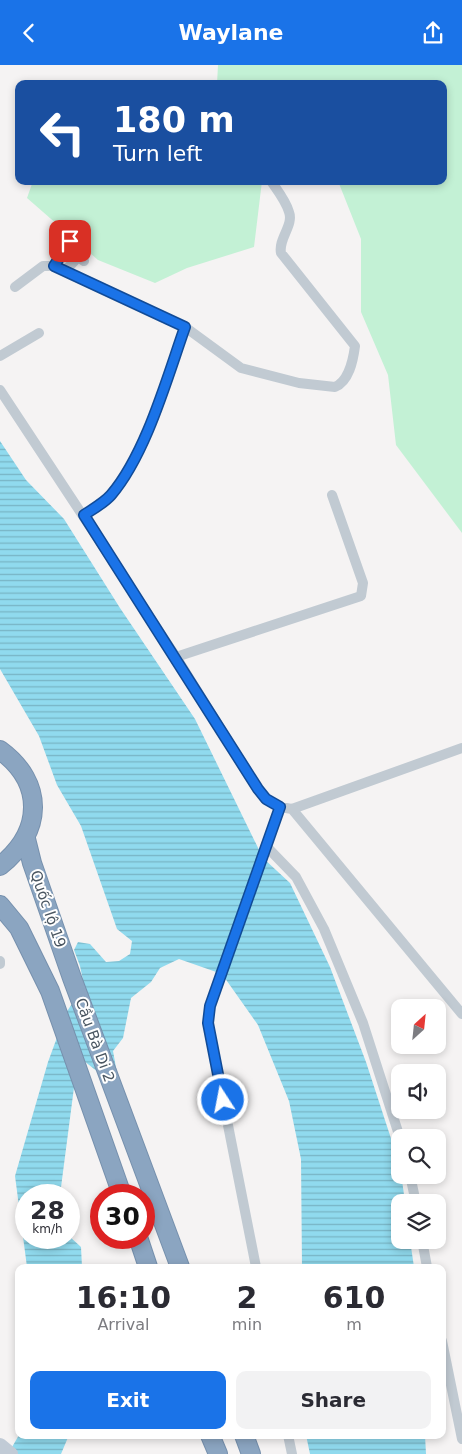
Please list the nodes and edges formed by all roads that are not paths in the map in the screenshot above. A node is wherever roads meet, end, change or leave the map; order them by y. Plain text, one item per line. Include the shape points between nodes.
1 (274, 185) edge
2 (70, 241) dead end
3 (84, 261) dead end
4 (54, 266) junction
5 (66, 270) junction
6 (15, 287) dead end
7 (185, 327) junction
8 (40, 333) dead end
9 (0, 356) edge
10 (0, 391) edge
11 (332, 495) dead end
12 (84, 515) junction
13 (176, 657) junction
14 (462, 748) edge
15 (0, 750) edge
16 (280, 807) junction
17 (292, 809) junction
18 (26, 839) junction
19 (267, 847) junction
20 (0, 866) edge
21 (0, 905) edge
22 (72, 978) joint
23 (50, 991) joint
24 (462, 1014) edge
25 (397, 1129) edge
26 (118, 1184) edge
27 (142, 1249) edge
28 (424, 1249) edge
29 (147, 1264) edge
30 (179, 1264) edge
31 (255, 1264) edge
32 (426, 1264) edge
33 (446, 1361) edge
34 (212, 1439) edge
35 (245, 1439) edge
36 (289, 1439) edge
37 (462, 1439) edge
38 (0, 1445) edge
39 (11, 1454) edge
40 (218, 1454) edge
41 (251, 1454) edge
42 (292, 1454) edge

1 - 7 street via 290,211 281,253 354,346 354,356 345,379 335,387 299,383 241,367
2 - 4 street
3 - 5 street via 78,257
4 - 5 street
4 - 6 street via 43,266
5 - 7 street
7 - 12 street via 160,401 130,464 111,495
8 - 9 street
10 - 12 street
11 - 13 street via 363,583 361,596
12 - 13 street
13 - 16 street via 258,789 266,799
14 - 17 street
15 - 18 highway via 27,778 33,798 33,819
16 - 17 street
16 - 19 street
17 - 24 street
18 - 20 highway
18 - 22 highway, Quốc lộ 19
19 - 25 street via 296,877 324,929 363,1023
19 - 31 street via 210,1006 208,1023
21 - 23 highway, Quốc lộ 19 via 19,928
22 - 30 highway, Cầu Bà Di 2
23 - 26 highway, Cầu Bà Di 2
27 - 29 highway
28 - 32 street
33 - 37 street
34 - 40 highway
35 - 41 highway
36 - 42 street
38 - 39 street

